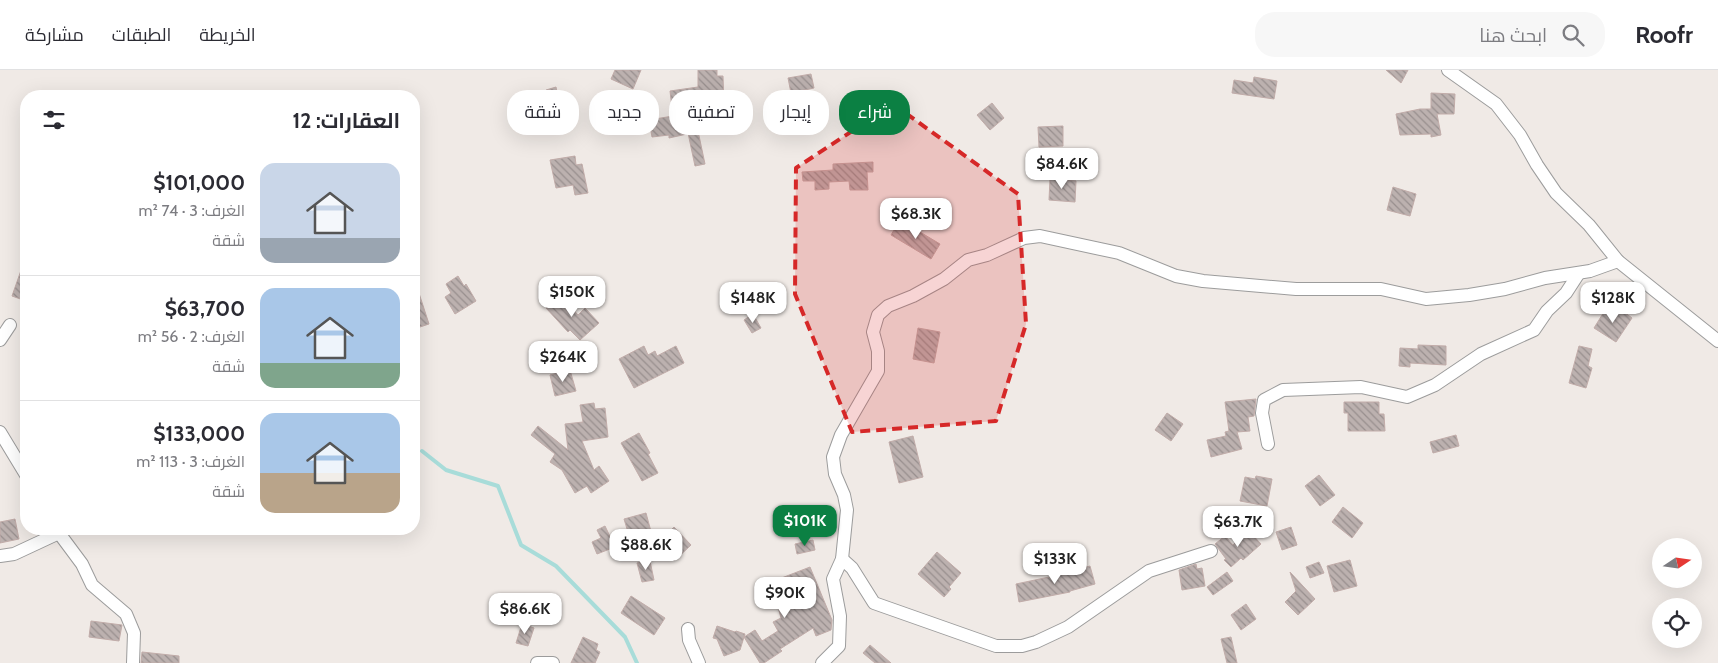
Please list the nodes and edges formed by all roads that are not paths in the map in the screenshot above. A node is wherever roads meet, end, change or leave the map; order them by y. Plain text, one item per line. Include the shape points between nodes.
1 (1448, 70) edge
2 (1618, 261) junction
3 (1579, 273) junction
4 (10, 325) dead end
5 (0, 340) edge
6 (1718, 341) edge
7 (0, 432) edge
8 (1268, 444) dead end
9 (20, 465) edge
10 (50, 535) edge
11 (60, 535) edge
12 (1210, 551) dead end
13 (0, 556) edge
14 (842, 559) junction
15 (688, 629) dead end
16 (133, 663) edge
17 (537, 663) edge
18 (553, 663) edge
19 (699, 663) edge
20 (822, 663) edge

1 - 2 street via 1496,104 1520,134 1556,193 1589,225
2 - 3 street
2 - 6 street
3 - 8 street via 1534,330 1481,354 1434,385 1407,397 1361,387 1283,390 1264,400 1262,413
3 - 14 street via 1469,295 1426,298 1381,289 1296,289 1203,281 1176,276 1119,253 1040,236 1024,238 968,260 944,279 888,306 878,315 873,332 878,371 841,435 833,458 847,510
4 - 5 street
7 - 9 street
10 - 13 street via 14,554
11 - 16 street via 82,564 92,585 126,614 134,633
12 - 14 street via 1149,571 1068,626 1022,646 996,646 874,603 852,568
14 - 20 street via 832,579 840,616 839,646
15 - 19 street
17 - 18 street

